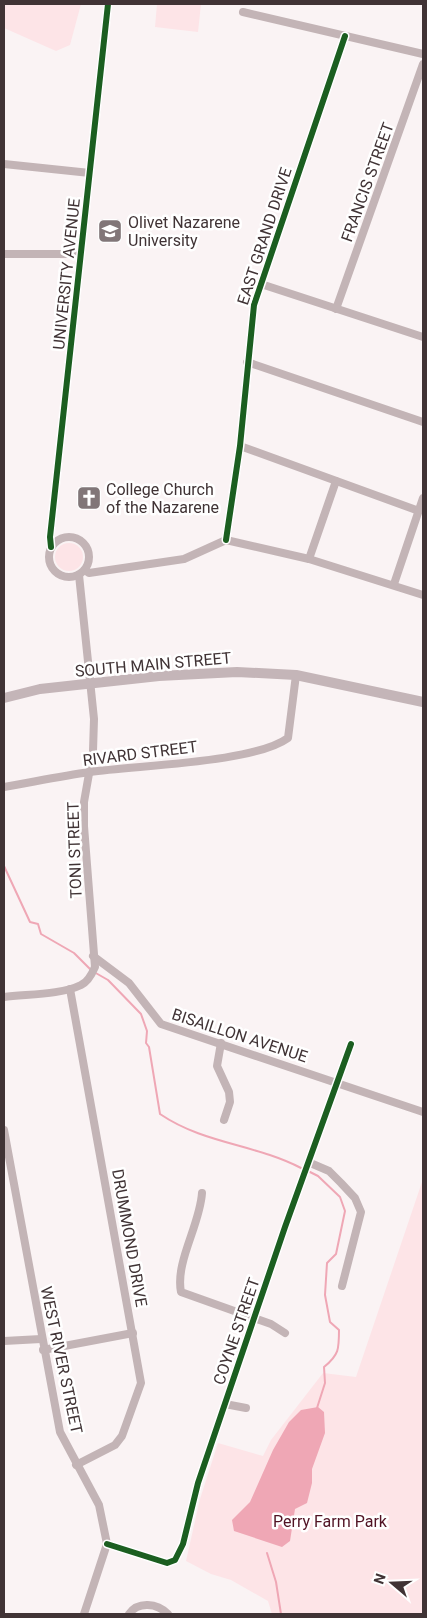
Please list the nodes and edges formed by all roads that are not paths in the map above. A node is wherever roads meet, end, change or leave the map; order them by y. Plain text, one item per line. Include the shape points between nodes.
1 (108, 4) edge
2 (243, 12) dead end
3 (345, 36) junction
4 (423, 54) edge
5 (423, 64) edge
6 (4, 164) edge
7 (90, 174) junction
8 (4, 254) edge
9 (81, 254) junction
10 (261, 284) junction
11 (336, 309) junction
12 (423, 338) edge
13 (247, 362) junction
14 (423, 422) edge
15 (240, 446) junction
16 (336, 481) junction
17 (423, 498) edge
18 (419, 511) junction
19 (226, 540) junction
20 (51, 547) junction
21 (309, 559) junction
22 (82, 572) junction
23 (394, 584) junction
24 (423, 595) edge
25 (296, 675) junction
26 (89, 684) junction
27 (4, 698) edge
28 (423, 702) edge
29 (90, 772) junction
30 (4, 787) edge
31 (94, 960) junction
32 (70, 989) junction
33 (4, 997) edge
34 (221, 1043) junction
35 (351, 1044) dead end
36 (338, 1082) junction
37 (423, 1112) edge
38 (224, 1120) dead end
39 (4, 1130) edge
40 (308, 1162) junction
41 (202, 1193) dead end
42 (342, 1286) dead end
43 (254, 1319) junction
44 (133, 1333) junction
45 (285, 1333) dead end
46 (41, 1339) junction
47 (4, 1341) edge
48 (43, 1350) junction
49 (225, 1404) junction
50 (246, 1408) dead end
51 (76, 1465) junction
52 (107, 1544) junction
53 (84, 1614) edge
54 (129, 1614) edge
55 (168, 1614) edge

1 - 7 street, UNIVERSITY AVENUE
2 - 3 street
3 - 4 street
3 - 10 street, EAST GRAND DRIVE
5 - 11 street, FRANCIS STREET
6 - 7 street
7 - 9 street, UNIVERSITY AVENUE
8 - 9 street
9 - 20 street, UNIVERSITY AVENUE
10 - 11 street
10 - 13 street, EAST GRAND DRIVE via 254,305
11 - 12 street
13 - 14 street
13 - 15 street, EAST GRAND DRIVE
15 - 16 street
15 - 19 street, EAST GRAND DRIVE
16 - 18 street
16 - 21 street
17 - 18 street
18 - 23 street
19 - 21 street
19 - 22 street, UNIVERSITY AVENUE via 184,559
20 - 22 street, UNIVERSITY AVENUE via 49,560 55,571 66,577
20 - 22 street via 68,537 81,540 89,551 88,564
21 - 23 street
22 - 26 street
23 - 24 street
25 - 26 main road, SOUTH MAIN STREET via 195,673
25 - 28 main road, SOUTH MAIN STREET
25 - 29 street, RIVARD STREET via 288,738 279,745 229,756
26 - 27 main road, SOUTH MAIN STREET
26 - 29 street, TONI STREET via 94,719
29 - 30 street, RIVARD STREET
29 - 31 street, TONI STREET via 84,802 84,826
31 - 32 street via 92,974 83,984
31 - 34 street, BISAILLON AVENUE via 129,983 161,1024
32 - 33 street
32 - 44 street, DRUMMOND DRIVE
34 - 36 street, BISAILLON AVENUE
34 - 38 street via 218,1066 230,1102
35 - 36 street, COYNE STREET
36 - 37 street, BISAILLON AVENUE
36 - 40 street, COYNE STREET
39 - 46 street, WEST RIVER STREET
40 - 42 street via 329,1171 355,1198 361,1212
40 - 43 street, COYNE STREET
41 - 43 street via 201,1208 178,1279 181,1292
43 - 45 street
43 - 49 street, COYNE STREET
44 - 48 street
44 - 51 street, DRUMMOND DRIVE via 141,1382 122,1436 115,1445
46 - 47 street
46 - 48 street, WEST RIVER STREET
48 - 51 street, WEST RIVER STREET via 60,1432
49 - 50 street, COYNE STREET
49 - 52 street, COYNE STREET via 198,1483 183,1544 175,1560 167,1563
51 - 52 street, WEST RIVER STREET via 99,1506
52 - 53 street
54 - 55 street via 142,1604 163,1609

